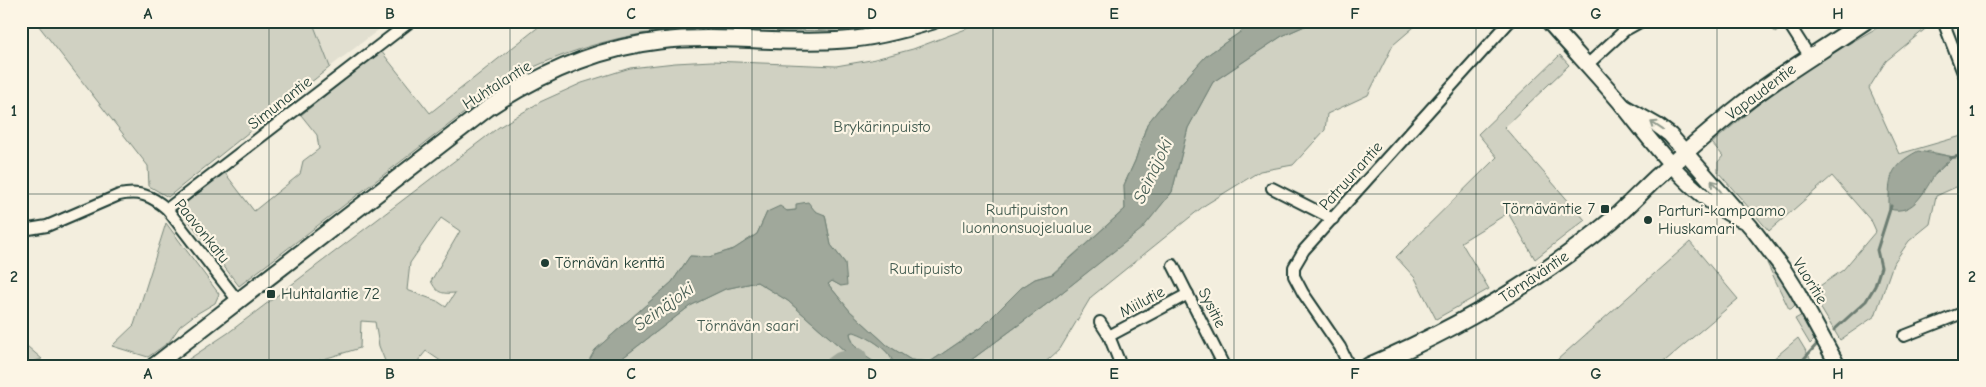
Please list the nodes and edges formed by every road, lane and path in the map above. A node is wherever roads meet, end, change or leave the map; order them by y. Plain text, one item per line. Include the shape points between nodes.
1 (411, 21) edge
2 (933, 21) edge
3 (1510, 21) edge
4 (1548, 21) edge
5 (1642, 21) edge
6 (1787, 21) edge
7 (1865, 21) edge
8 (1872, 21) edge
9 (1943, 21) edge
10 (1847, 33) junction
11 (1810, 57) junction
12 (1587, 65) junction
13 (1964, 73) edge
14 (1680, 158) junction
15 (1272, 188) dead end
16 (167, 209) junction
17 (1333, 219) junction
18 (21, 224) edge
19 (1173, 265) dead end
20 (1188, 294) junction
21 (238, 301) junction
22 (1965, 312) edge
23 (1100, 322) dead end
24 (1110, 336) junction
25 (1904, 336) dead end
26 (154, 366) edge
27 (1121, 366) edge
28 (1224, 366) edge
29 (1349, 366) edge
30 (1369, 366) edge
31 (1838, 366) edge

1 - 16 street, Simunantie
2 - 21 main road, Huhtalantie via 845,40 689,38 632,45 590,56 546,74 488,108
3 - 17 street, Patruunantie
4 - 12 street, Vuoritie
5 - 12 street via 1616,37
6 - 11 street
7 - 10 main road, Vapaudentie
8 - 10 main road, Vapaudentie
9 - 13 street
10 - 11 main road, Vapaudentie
11 - 14 main road, Vapaudentie via 1739,107
12 - 14 street, Vuoritie via 1652,144
14 - 30 main road, Törnäväntie via 1613,219 1544,271 1461,322
14 - 31 street, Vuoritie via 1705,199 1745,221 1796,289
15 - 17 street
16 - 18 street, Paavonkatu via 143,193 131,192 94,204 47,226 29,229
16 - 21 street, Paavonkatu
17 - 29 street, Patruunantie via 1299,256 1294,276
19 - 20 street, Sysitie
20 - 24 street, Miilutie
20 - 28 street, Sysitie
21 - 26 main road, Huhtalantie
22 - 25 street
23 - 24 street
24 - 27 street

